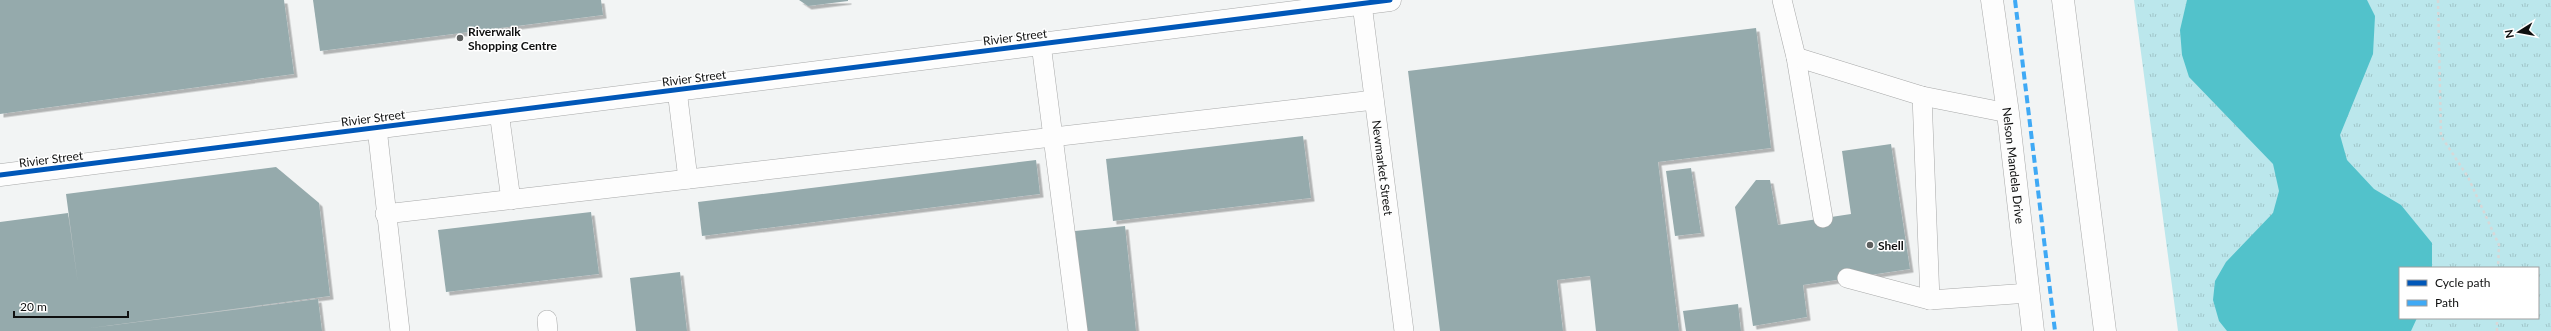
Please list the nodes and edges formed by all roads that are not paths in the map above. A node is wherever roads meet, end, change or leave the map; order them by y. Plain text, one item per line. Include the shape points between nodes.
1 (1390, 0) edge
2 (1782, 0) edge
3 (1992, 0) edge
4 (2063, 0) edge
5 (1362, 4) junction
6 (1042, 44) junction
7 (1796, 57) junction
8 (676, 90) junction
9 (1922, 96) junction
10 (1374, 100) junction
11 (499, 112) junction
12 (2008, 113) junction
13 (377, 128) junction
14 (1052, 137) junction
15 (0, 175) edge
16 (688, 179) junction
17 (511, 200) junction
18 (386, 214) junction
19 (1823, 218) dead end
20 (1847, 278) dead end
21 (2029, 293) junction
22 (1930, 300) junction
23 (400, 331) edge
24 (1078, 331) edge
25 (1404, 331) edge
26 (2033, 331) edge
27 (2105, 331) edge

1 - 5 main road, Rivier Street
2 - 7 lane
3 - 12 main road, Nelson Mandela Drive
4 - 27 main road
5 - 6 main road, Rivier Street
5 - 10 lane, Newmarket Street
6 - 8 main road, Rivier Street
6 - 14 lane
7 - 9 lane
7 - 19 lane
8 - 11 main road, Rivier Street
8 - 16 lane
9 - 12 lane
9 - 22 lane
10 - 14 lane
10 - 25 lane, Newmarket Street
11 - 13 main road, Rivier Street
11 - 17 lane
12 - 21 main road, Nelson Mandela Drive
13 - 15 main road, Rivier Street
13 - 18 lane
14 - 16 lane
14 - 24 lane via 1060,173
16 - 17 lane
17 - 18 lane
18 - 23 lane
20 - 22 lane
21 - 22 lane
21 - 26 main road, Nelson Mandela Drive

